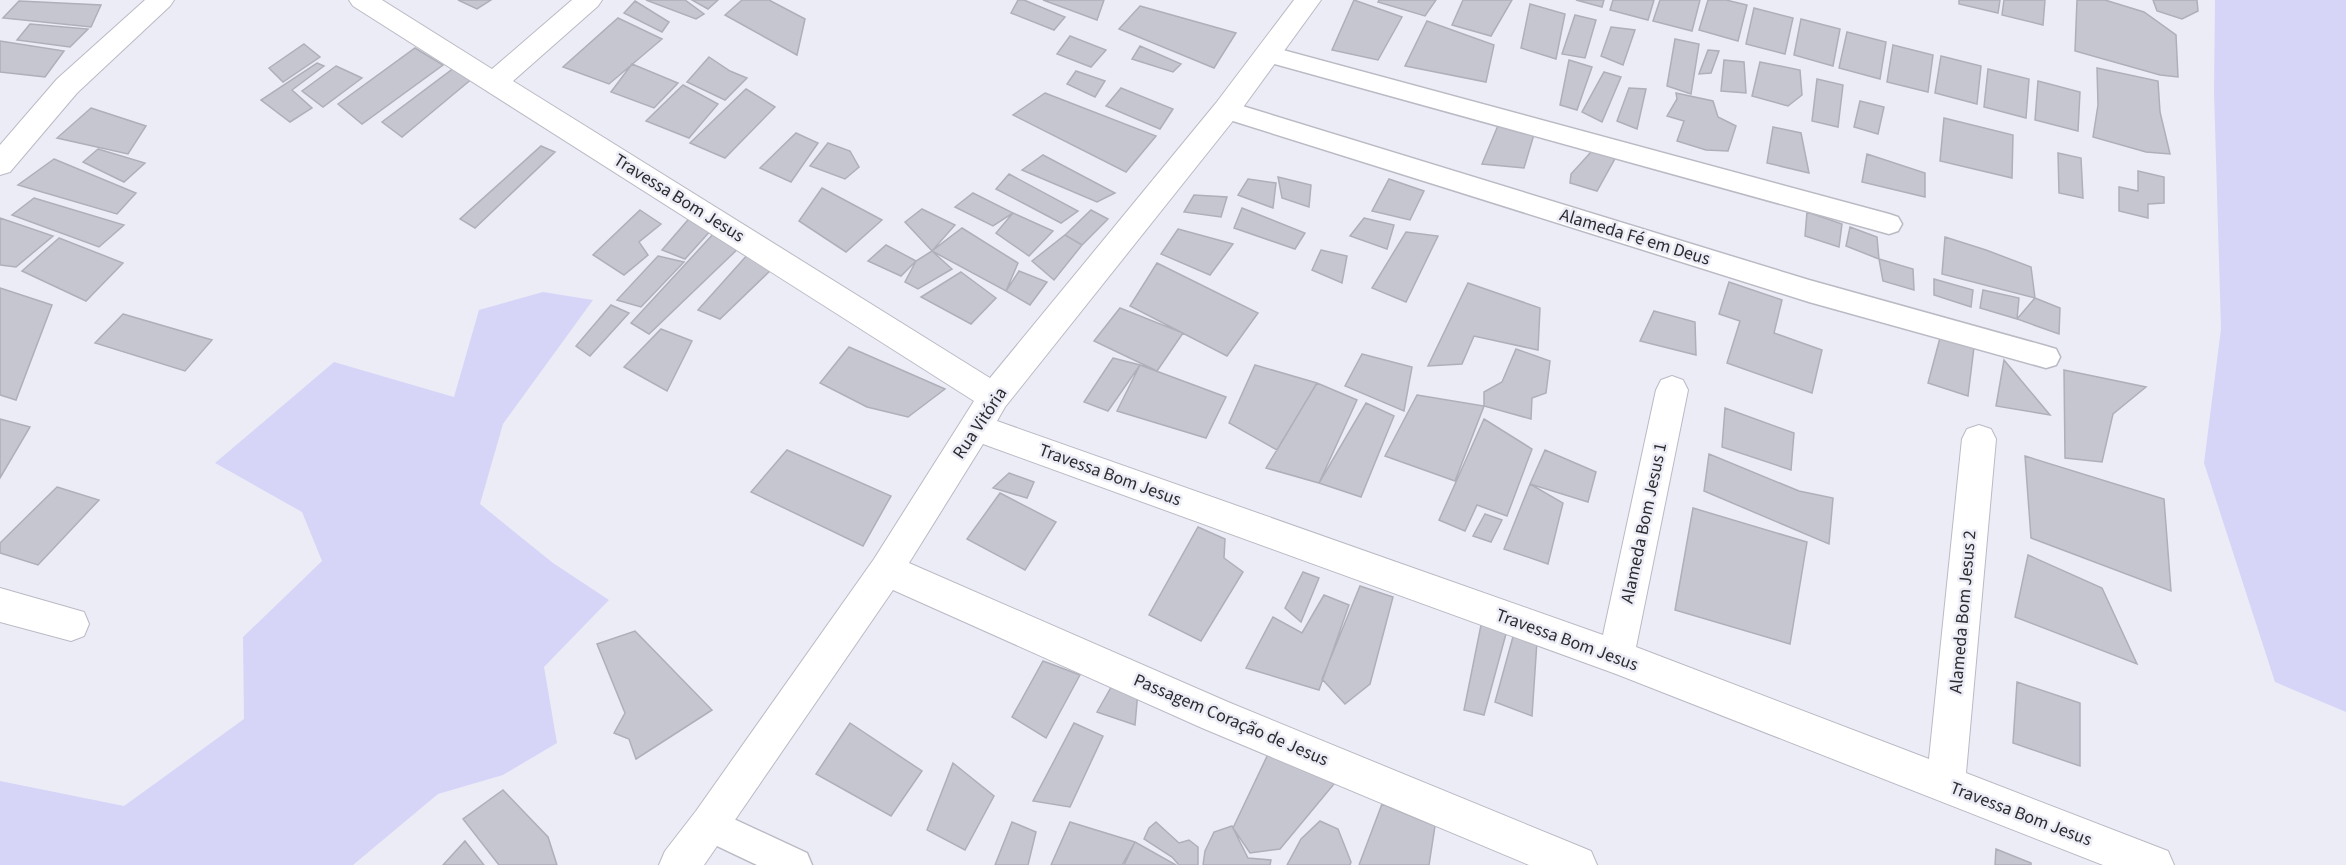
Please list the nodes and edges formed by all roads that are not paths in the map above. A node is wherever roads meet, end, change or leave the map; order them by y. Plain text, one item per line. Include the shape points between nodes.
1 (161, 0) edge
2 (362, 0) edge
3 (589, 0) edge
4 (1308, 0) edge
5 (1268, 54) junction
6 (495, 82) junction
7 (1226, 110) junction
8 (0, 164) edge
9 (1890, 224) dead end
10 (2046, 357) dead end
11 (1672, 390) dead end
12 (994, 397) junction
13 (975, 427) junction
14 (1979, 439) dead end
15 (886, 570) junction
16 (0, 604) edge
17 (70, 624) dead end
18 (1616, 657) junction
19 (1946, 785) junction
20 (710, 825) junction
21 (679, 865) edge
22 (795, 865) edge
23 (1577, 865) edge
24 (2154, 865) edge

1 - 8 street via 67,86
2 - 6 street, Travessa Bom Jesus
3 - 6 street
4 - 5 street, Rua Vitória
5 - 7 street, Rua Vitória
5 - 9 lane
6 - 12 street, Travessa Bom Jesus
7 - 10 lane, Alameda Fé em Deus via 1809,291
7 - 12 street, Rua Vitória
11 - 18 street, Alameda Bom Jesus 1
12 - 13 street, Rua Vitória
13 - 15 street, Rua Vitória
13 - 18 street, Travessa Bom Jesus
14 - 19 street, Alameda Bom Jesus 2
15 - 20 street, Rua Vitória
15 - 23 street, Passagem Coração de Jesus via 1215,715
16 - 17 street
18 - 19 street, Travessa Bom Jesus
19 - 24 street, Travessa Bom Jesus
20 - 21 street, Rua Vitória
20 - 22 lane

